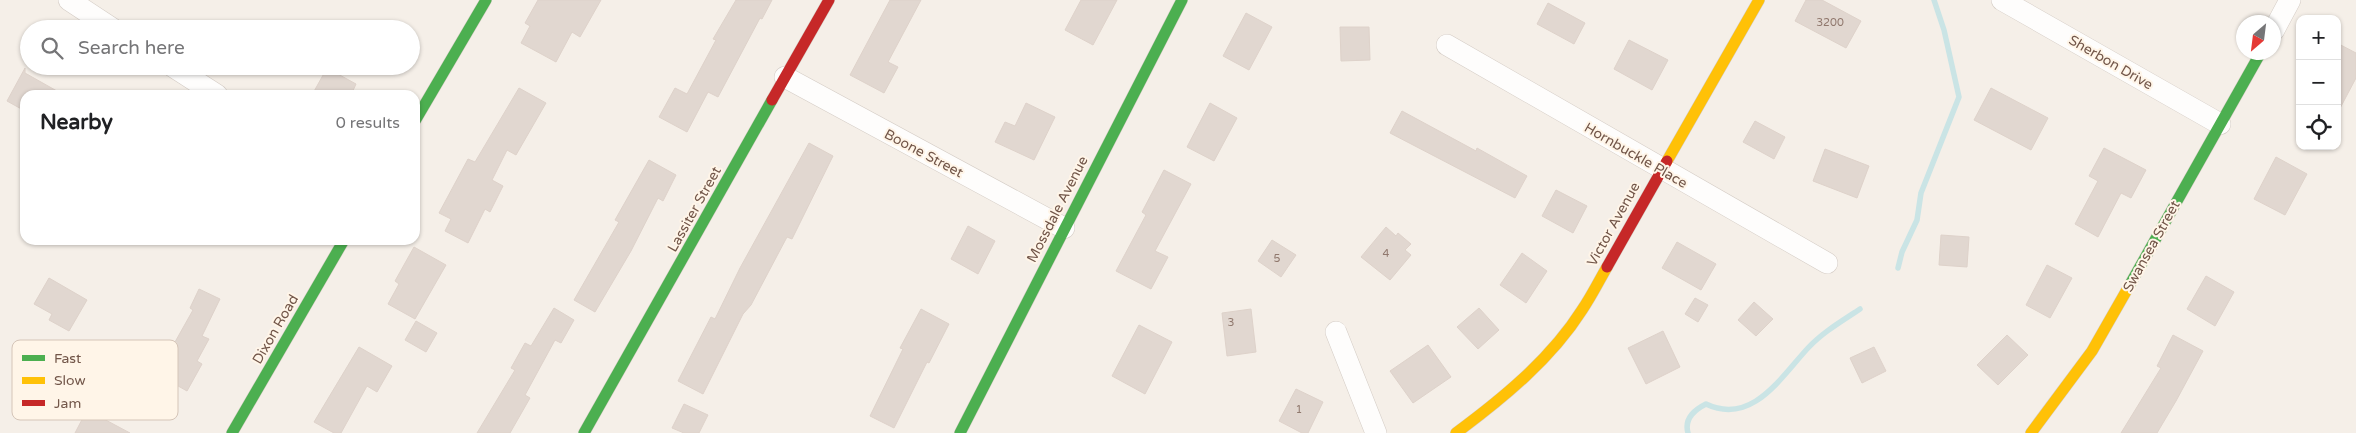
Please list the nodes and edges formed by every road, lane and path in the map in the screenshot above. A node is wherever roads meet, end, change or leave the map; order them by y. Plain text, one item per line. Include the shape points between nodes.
1 (69, 0) edge
2 (486, 0) edge
3 (829, 0) edge
4 (1182, 0) edge
5 (1759, 0) edge
6 (2002, 0) edge
7 (2290, 0) edge
8 (2281, 17) edge
9 (99, 20) edge
10 (1447, 45) dead end
11 (2256, 60) edge
12 (186, 75) edge
13 (785, 77) junction
14 (209, 90) edge
15 (420, 112) edge
16 (2220, 124) junction
17 (1661, 169) junction
18 (1064, 228) junction
19 (341, 245) edge
20 (1827, 262) dead end
21 (1336, 332) dead end
22 (232, 433) edge
23 (584, 433) edge
24 (960, 433) edge
25 (1376, 433) edge
26 (1456, 433) edge
27 (2031, 433) edge

1 - 9 street
2 - 15 street
3 - 13 street, Lassiter Street
4 - 18 street, Mossdale Avenue
5 - 17 street, Victor Avenue
6 - 16 street, Sherbon Drive
7 - 8 street
10 - 17 street, Hornbuckle Place
11 - 16 street, Swansea Street
12 - 14 street
13 - 18 street, Boone Street
13 - 23 street, Lassiter Street
16 - 27 street, Swansea Street via 2092,351
17 - 20 street, Hornbuckle Place
17 - 26 street, Victor Avenue via 1582,311 1563,336 1522,380
18 - 24 street, Mossdale Avenue
19 - 22 street, Dixon Road
21 - 25 street

